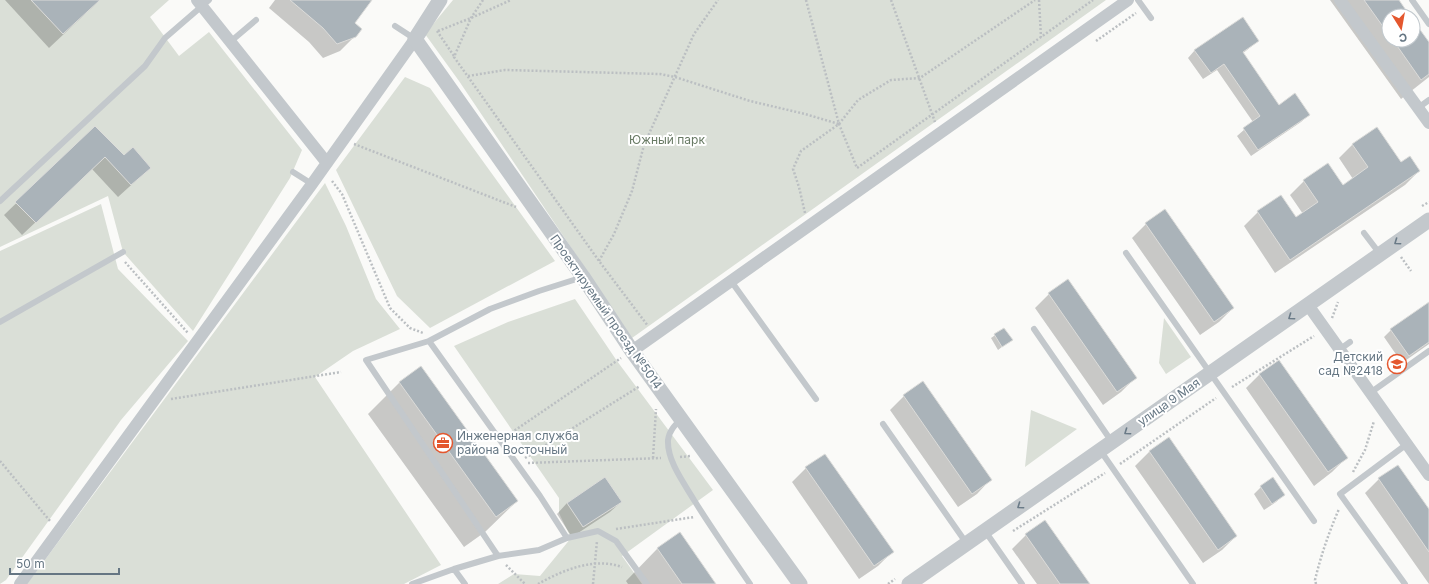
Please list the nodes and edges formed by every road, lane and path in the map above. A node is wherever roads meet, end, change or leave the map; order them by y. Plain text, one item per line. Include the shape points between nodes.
1 (440, 0) edge
2 (483, 0) edge
3 (511, 0) edge
4 (718, 0) edge
5 (806, 0) edge
6 (891, 0) edge
7 (1035, 0) edge
8 (1039, 0) edge
9 (1093, 0) edge
10 (1128, 0) edge
11 (1138, 0) edge
12 (1340, 0) edge
13 (1412, 0) edge
14 (202, 2) edge
15 (471, 18) junction
16 (1151, 18) dead end
17 (256, 20) dead end
18 (1429, 24) edge
19 (395, 26) dead end
20 (437, 31) junction
21 (1041, 37) junction
22 (415, 39) junction
23 (230, 42) junction
24 (454, 57) junction
25 (468, 76) junction
26 (675, 76) junction
27 (920, 78) junction
28 (1429, 100) edge
29 (1418, 108) junction
30 (932, 115) junction
31 (839, 124) junction
32 (1429, 124) edge
33 (939, 134) junction
34 (352, 144) dead end
35 (327, 163) junction
36 (293, 172) dead end
37 (332, 181) dead end
38 (312, 184) junction
39 (0, 201) edge
40 (518, 208) dead end
41 (805, 214) dead end
42 (1429, 220) edge
43 (1364, 233) dead end
44 (1126, 252) dead end
45 (121, 253) joint
46 (1380, 254) junction
47 (1401, 256) dead end
48 (599, 261) junction
49 (1411, 271) dead end
50 (583, 277) junction
51 (731, 280) junction
52 (1308, 305) junction
53 (0, 322) edge
54 (648, 326) dead end
55 (1034, 329) dead end
56 (1318, 334) dead end
57 (432, 339) junction
58 (196, 342) junction
59 (1350, 342) dead end
60 (1339, 350) junction
61 (632, 351) junction
62 (1429, 351) edge
63 (341, 372) dead end
64 (1210, 373) junction
65 (642, 385) dead end
66 (1224, 393) junction
67 (1370, 393) junction
68 (816, 399) dead end
69 (152, 402) junction
70 (656, 405) dead end
71 (681, 419) junction
72 (883, 424) dead end
73 (500, 441) junction
74 (1407, 444) junction
75 (1106, 446) junction
76 (697, 456) dead end
77 (671, 457) junction
78 (653, 458) junction
79 (0, 460) edge
80 (516, 464) junction
81 (1112, 469) junction
82 (1429, 475) edge
83 (703, 516) junction
84 (1314, 521) dead end
85 (58, 531) junction
86 (598, 531) junction
87 (989, 537) junction
88 (567, 538) junction
89 (966, 544) junction
90 (498, 556) junction
91 (594, 564) junction
92 (454, 569) junction
93 (642, 577) junction
94 (20, 584) edge
95 (412, 584) edge
96 (465, 584) edge
97 (525, 584) edge
98 (538, 584) edge
99 (593, 584) edge
100 (647, 584) edge
101 (750, 584) edge
102 (800, 584) edge
103 (909, 584) edge
104 (1022, 584) edge
105 (1193, 584) edge
106 (1405, 584) edge

1 - 22 street
2 - 15 path
3 - 15 path
4 - 26 path via 694,34
5 - 31 path
6 - 27 path
7 - 27 path
8 - 21 path
9 - 21 path
10 - 33 street
11 - 16 lane
12 - 29 street
13 - 18 lane
14 - 23 street
14 - 39 lane via 165,38 145,66
15 - 20 path
15 - 24 path
17 - 23 lane
19 - 22 lane
20 - 22 path
20 - 24 path
21 - 30 path
22 - 35 street
22 - 50 street, Проектируемый проезд №5014
23 - 35 street
24 - 25 path
25 - 26 path via 505,70
25 - 48 path
26 - 31 path via 750,101
26 - 48 path via 644,145 629,199
27 - 30 path
27 - 31 path via 891,80 858,100
28 - 29 lane
29 - 32 street
30 - 31 path via 857,168
30 - 33 path
31 - 41 path via 801,151 792,169
33 - 51 street
34 - 40 path
35 - 38 street
36 - 38 lane
37 - 57 path via 342,194 390,308 410,328
38 - 58 street
42 -> 46 street, улица 9 Мая
43 - 46 lane
44 - 64 lane
45 - 53 lane
45 - 58 path
46 - 52 street, улица 9 Мая
47 - 49 path
48 - 54 path
50 - 57 lane via 490,309
50 - 61 street, Проектируемый проезд №5014
51 - 61 street
51 - 68 lane
52 - 60 street
52 -> 64 street, улица 9 Мая
55 - 75 lane
56 - 66 path
57 - 73 lane
57 - 90 lane via 366,360
58 - 69 street
59 - 60 lane
60 - 67 street
61 - 71 street, Проектируемый проезд №5014
61 - 73 path
62 - 67 lane
63 - 69 path
64 - 66 lane
64 -> 75 street, улица 9 Мая
65 - 80 path
66 - 81 path
66 - 84 lane
67 - 74 street
69 - 85 street
70 - 78 path
71 - 77 lane via 672,428 668,438
71 - 102 street, Проектируемый проезд №5014
72 - 89 lane
73 - 80 lane
74 - 82 street
74 - 106 lane via 1340,494
75 - 81 lane
75 -> 87 street, улица 9 Мая
76 - 77 path
77 - 78 path
77 - 83 lane
78 - 80 path
79 - 85 path
80 - 88 lane
81 - 87 path
81 - 105 lane
83 - 86 path
83 - 101 lane
85 - 94 street
86 - 88 lane
86 - 91 path
86 - 93 lane via 616,541
87 - 89 street, улица 9 Мая
87 - 104 lane
88 - 90 lane via 539,550
89 - 103 street, улица 9 Мая
90 - 92 lane
90 - 97 path
91 - 93 path via 608,563 621,566
91 - 98 path via 574,568
91 - 99 path
92 - 95 lane
92 - 96 lane
93 - 100 lane

